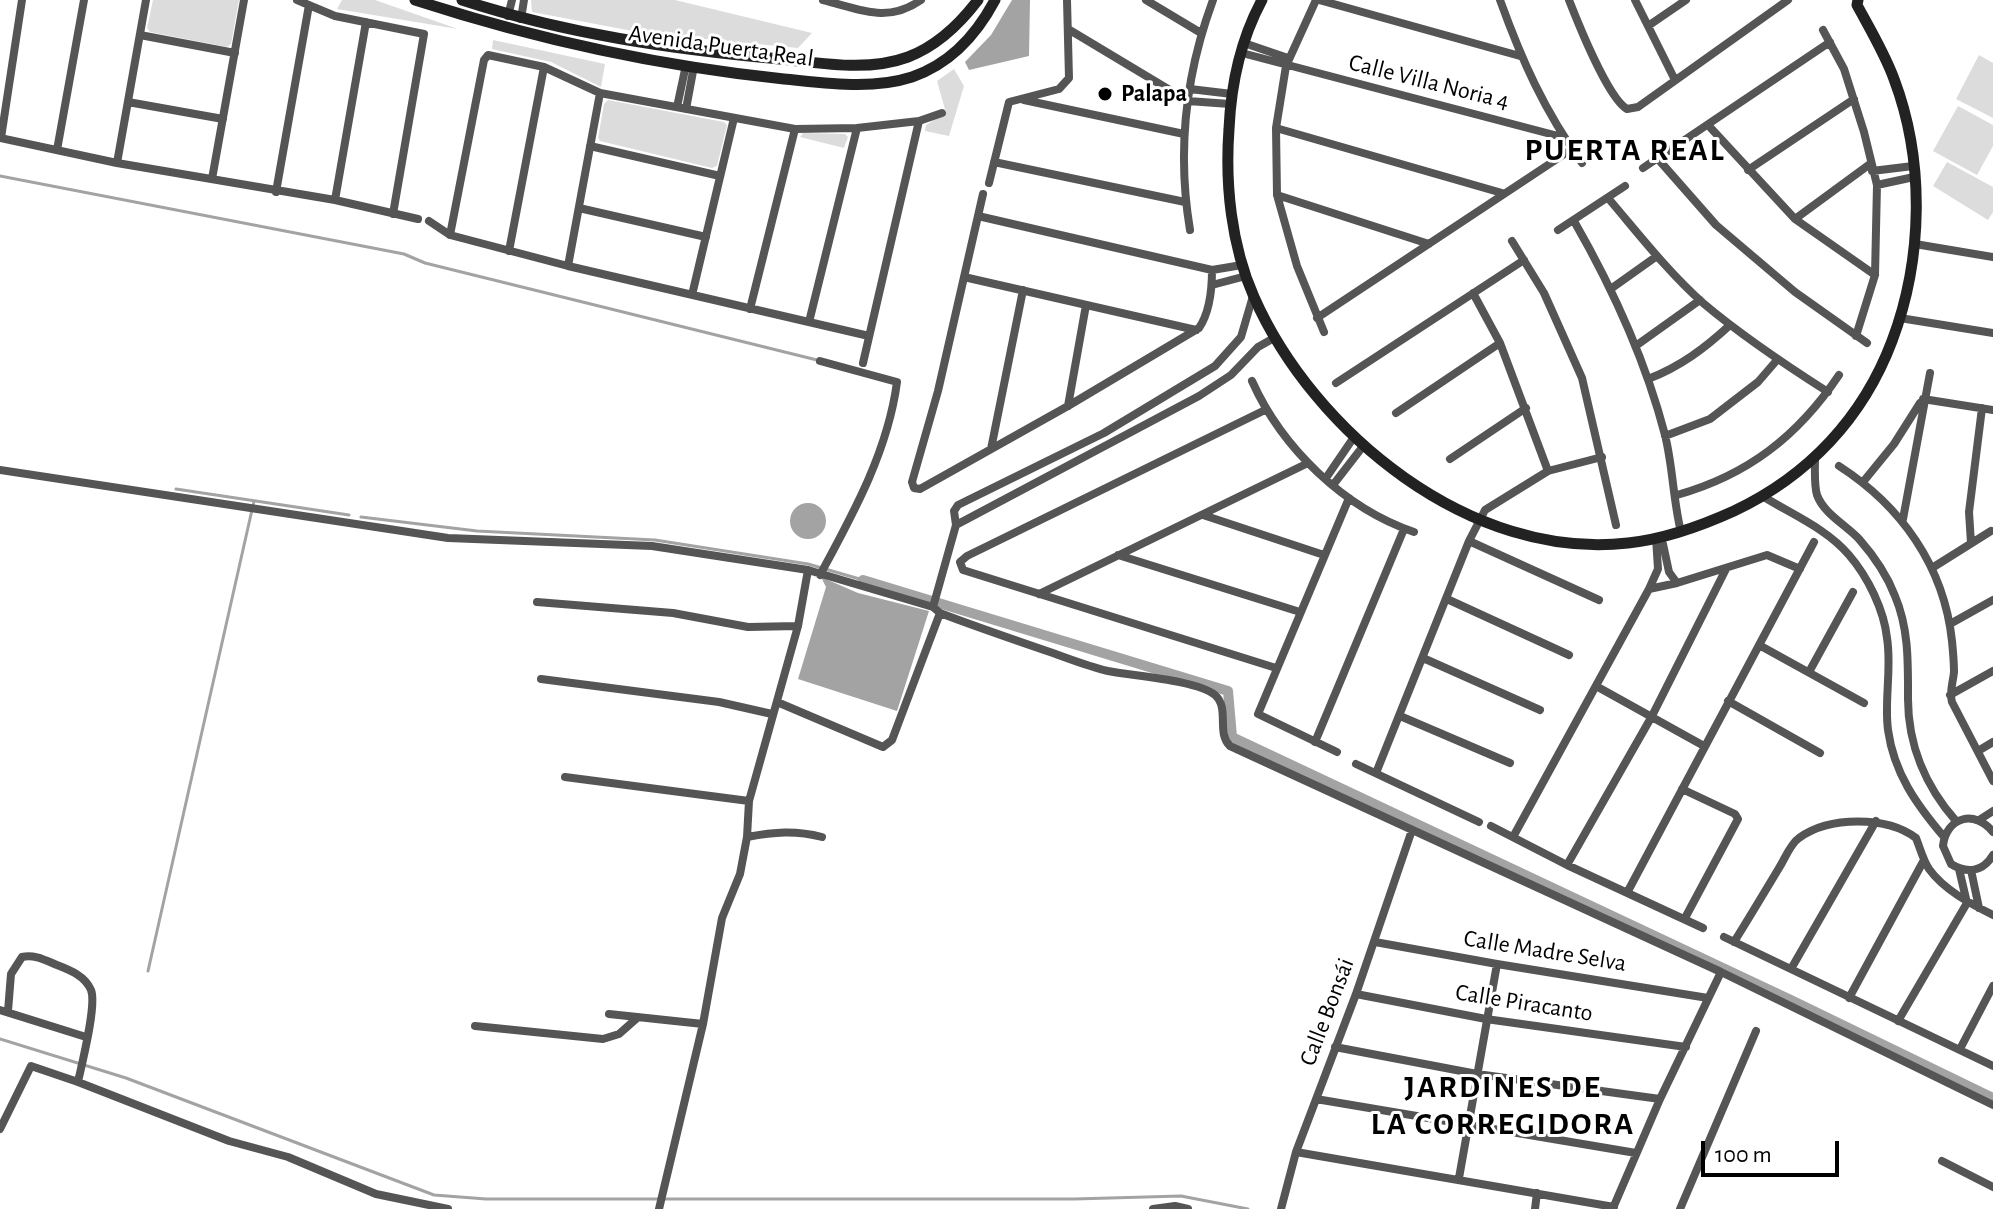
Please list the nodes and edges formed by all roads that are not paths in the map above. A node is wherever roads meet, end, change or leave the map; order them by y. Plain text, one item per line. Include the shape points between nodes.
1 (22, 0) edge
2 (84, 0) edge
3 (146, 0) edge
4 (244, 0) edge
5 (297, 0) edge
6 (415, 0) edge
7 (462, 0) edge
8 (512, 0) edge
9 (524, 0) edge
10 (823, 0) edge
11 (921, 0) edge
12 (978, 0) edge
13 (995, 0) edge
14 (1067, 0) edge
15 (1146, 0) edge
16 (1213, 0) edge
17 (1262, 0) edge
18 (1318, 0) edge
19 (1500, 0) edge
20 (1569, 0) edge
21 (1635, 0) edge
22 (1686, 0) edge
23 (1788, 0) edge
24 (1858, 0) edge
25 (309, 5) junction
26 (515, 17) junction
27 (366, 22) junction
28 (1648, 26) junction
29 (1068, 29) junction
30 (1823, 30) dead end
31 (1201, 33) junction
32 (140, 35) junction
33 (1830, 42) junction
34 (1248, 50) junction
35 (235, 53) junction
36 (1520, 56) junction
37 (1287, 62) junction
38 (831, 64) junction
39 (690, 66) junction
40 (544, 67) junction
41 (1675, 80) junction
42 (829, 83) junction
43 (1190, 89) junction
44 (600, 93) junction
45 (1019, 99) junction
46 (1226, 99) junction
47 (1854, 99) junction
48 (1188, 101) junction
49 (128, 102) junction
50 (681, 108) junction
51 (942, 113) dead end
52 (734, 118) junction
53 (223, 119) junction
54 (919, 121) junction
55 (1708, 125) junction
56 (857, 128) junction
57 (1276, 128) junction
58 (795, 129) junction
59 (1184, 134) junction
60 (1562, 137) junction
61 (0, 138) edge
62 (590, 146) junction
63 (1572, 149) junction
64 (57, 150) junction
65 (1658, 159) junction
66 (994, 162) junction
67 (117, 163) junction
68 (1582, 163) dead end
69 (1643, 168) dead end
70 (1871, 168) junction
71 (1748, 170) junction
72 (1909, 173) junction
73 (720, 176) junction
74 (212, 179) junction
75 (989, 183) dead end
76 (1877, 185) junction
77 (1625, 186) dead end
78 (276, 192) junction
79 (1502, 193) junction
80 (983, 194) dead end
81 (1277, 195) junction
82 (1608, 198) junction
83 (335, 200) junction
84 (1185, 202) junction
85 (579, 208) junction
86 (393, 214) junction
87 (978, 216) junction
88 (418, 219) dead end
89 (1795, 219) junction
90 (429, 221) dead end
91 (1574, 221) junction
92 (1190, 230) dead end
93 (1558, 230) dead end
94 (450, 235) junction
95 (706, 237) junction
96 (1512, 241) dead end
97 (1429, 244) junction
98 (1915, 244) junction
99 (509, 251) junction
100 (1657, 256) junction
101 (1993, 257) edge
102 (1524, 260) junction
103 (568, 266) junction
104 (1212, 270) junction
105 (1240, 272) junction
106 (1875, 275) junction
107 (964, 277) junction
108 (1212, 285) junction
109 (1612, 288) junction
110 (1023, 290) junction
111 (1473, 293) junction
112 (692, 295) junction
113 (1253, 295) junction
114 (1700, 300) junction
115 (1086, 305) junction
116 (750, 309) junction
117 (1317, 318) junction
118 (1900, 318) junction
119 (809, 322) junction
120 (1730, 325) junction
121 (1196, 330) junction
122 (1324, 332) dead end
123 (1993, 333) edge
124 (869, 336) junction
125 (1856, 336) junction
126 (1274, 338) junction
127 (1500, 343) junction
128 (1867, 343) dead end
129 (1637, 345) junction
130 (1777, 360) junction
131 (820, 361) dead end
132 (863, 363) dead end
133 (1930, 373) dead end
134 (1839, 375) dead end
135 (1648, 379) junction
136 (1252, 381) dead end
137 (1336, 383) dead end
138 (1828, 392) junction
139 (1923, 399) junction
140 (1068, 406) junction
141 (1526, 408) junction
142 (1982, 408) junction
143 (1265, 410) junction
144 (1993, 410) edge
145 (1396, 413) dead end
146 (1665, 436) junction
147 (1359, 441) junction
148 (1075, 448) junction
149 (991, 449) junction
150 (1602, 457) junction
151 (1450, 459) dead end
152 (1815, 459) junction
153 (1080, 460) junction
154 (1308, 463) junction
155 (1839, 466) dead end
156 (0, 470) edge
157 (1548, 471) junction
158 (1330, 482) junction
159 (1863, 482) junction
160 (1677, 495) junction
161 (1764, 497) junction
162 (1349, 498) junction
163 (1203, 515) junction
164 (1903, 519) junction
165 (1480, 520) junction
166 (956, 525) junction
167 (1616, 525) dead end
168 (1404, 529) junction
169 (1680, 529) junction
170 (1991, 531) dead end
171 (1414, 532) dead end
172 (1659, 537) junction
173 (1469, 541) junction
174 (1814, 542) dead end
175 (1971, 543) junction
176 (1661, 552) junction
177 (1118, 555) junction
178 (1324, 555) junction
179 (1932, 568) junction
180 (1726, 569) junction
181 (1800, 569) junction
182 (808, 570) junction
183 (820, 575) junction
184 (1677, 583) junction
185 (1649, 589) junction
186 (1853, 592) dead end
187 (1039, 594) junction
188 (1447, 599) junction
189 (1599, 600) dead end
190 (1993, 600) edge
191 (537, 602) dead end
192 (936, 610) junction
193 (1300, 612) junction
194 (1950, 624) junction
195 (798, 626) junction
196 (1759, 645) junction
197 (1569, 655) dead end
198 (1423, 658) junction
199 (1276, 668) junction
200 (1993, 671) edge
201 (1809, 672) junction
202 (541, 679) dead end
203 (1596, 686) junction
204 (1950, 695) junction
205 (1728, 701) junction
206 (777, 702) junction
207 (1864, 703) dead end
208 (1540, 710) dead end
209 (772, 714) junction
210 (1400, 716) junction
211 (1652, 716) junction
212 (1315, 742) junction
213 (1993, 742) edge
214 (1704, 746) junction
215 (1978, 751) junction
216 (1337, 752) dead end
217 (1820, 753) dead end
218 (1510, 763) dead end
219 (1356, 764) dead end
220 (1376, 773) junction
221 (565, 777) dead end
222 (1993, 781) edge
223 (1682, 789) junction
224 (749, 801) junction
225 (1993, 811) edge
226 (1979, 820) junction
227 (1876, 821) junction
228 (1956, 821) junction
229 (1479, 822) dead end
230 (1491, 826) dead end
231 (1412, 830) junction
232 (1993, 832) edge
233 (747, 837) junction
234 (822, 837) dead end
235 (1513, 837) junction
236 (1944, 837) junction
237 (1993, 855) edge
238 (1924, 860) junction
239 (1567, 865) junction
240 (1959, 869) junction
241 (1971, 870) junction
242 (1628, 891) junction
243 (1967, 903) junction
244 (1979, 908) junction
245 (1993, 915) edge
246 (1685, 918) junction
247 (1703, 928) dead end
248 (1724, 937) dead end
249 (1375, 942) junction
250 (1734, 942) junction
251 (1497, 964) junction
252 (1791, 969) junction
253 (1721, 972) junction
254 (1993, 986) edge
255 (1356, 994) junction
256 (1708, 998) junction
257 (1849, 998) junction
258 (4, 1011) edge
259 (609, 1014) dead end
260 (636, 1019) junction
261 (1486, 1019) junction
262 (1898, 1021) junction
263 (703, 1024) junction
264 (475, 1026) dead end
265 (1756, 1031) dead end
266 (86, 1037) junction
267 (1335, 1047) junction
268 (1686, 1047) junction
269 (1960, 1049) junction
270 (1993, 1066) edge
271 (1477, 1074) junction
272 (78, 1082) junction
273 (1316, 1099) junction
274 (1660, 1099) junction
275 (1993, 1105) edge
276 (1468, 1126) junction
277 (0, 1129) edge
278 (1296, 1152) junction
279 (1636, 1153) junction
280 (1942, 1161) dead end
281 (1459, 1178) junction
282 (1993, 1187) edge
283 (1537, 1193) junction
284 (1614, 1208) edge
285 (448, 1209) edge
286 (659, 1209) edge
287 (1153, 1209) edge
288 (1188, 1209) edge
289 (1281, 1209) edge
290 (1535, 1209) edge
291 (1680, 1209) edge

1 - 61 street
2 - 64 street
3 - 32 street
4 - 35 street
5 - 25 street
6 - 39 street, Avenida Puerta Real via 538,37
7 - 26 street, Avenida Puerta Real
8 - 26 street
9 - 26 street
10 - 11 street via 882,14 900,12
12 - 38 street, Avenida Puerta Real via 957,26 908,57 882,64
13 - 42 street, Avenida Puerta Real via 968,39 934,67 877,84
14 - 29 street
15 - 31 street
16 - 31 street
17 - 34 street
18 - 36 street, Calle Villa Noria 4
18 - 37 street, Calle Villa Noria 4
19 - 36 street, Calle Villa Noria 4
20 - 41 street via 1622,107 1638,107
21 - 28 street
22 - 28 street
23 - 41 street
24 - 72 street via 1894,77 1908,126
25 - 27 street
25 - 78 street
26 - 38 street, Avenida Puerta Real via 685,50
27 - 83 street
27 - 86 street via 425,36
28 - 41 street
29 - 45 street via 1066,84
29 - 48 street
30 - 33 street
31 - 43 street
32 - 35 street
32 - 49 street
33 - 47 street
33 - 55 street
34 - 37 street, Calle Villa Noria 4
34 - 46 street
35 - 53 street
36 - 60 street, Calle Villa Noria 4
37 - 57 street, Calle Villa Noria 4
37 - 60 street, Calle Villa Noria 4
38 - 42 street
39 - 42 street, Avenida Puerta Real
39 - 50 street
40 - 44 street
40 - 94 street via 485,58
40 - 99 street
43 - 46 street
43 - 48 street
44 - 50 street
44 - 62 street
45 - 59 street
45 - 66 street via 1009,102
46 - 48 street
46 - 105 street via 1228,180
47 - 70 street
47 - 71 street
48 - 59 street
49 - 53 street
49 - 67 street
50 - 52 street
51 - 54 street
52 - 58 street
52 - 73 street
53 - 74 street
54 - 56 street
54 - 124 street
55 - 65 street
55 - 71 street
56 - 58 street
56 - 119 street
57 - 79 street
57 - 81 street, Calle Villa Noria 4
58 - 116 street
59 - 84 street
60 - 63 street, Calle Villa Noria 4
61 - 64 street
62 - 73 street
62 - 85 street
63 - 68 street, Calle Villa Noria 4
63 - 79 street
64 - 67 street
65 - 69 street
65 - 125 street via 1716,225
66 - 75 street
66 - 84 street
67 - 74 street
70 - 72 street
70 - 76 street
70 - 89 street
71 - 89 street
72 - 76 street
72 - 98 street via 1916,187
73 - 95 street
74 - 78 street
76 - 106 street
77 - 82 street
78 - 83 street
79 - 97 street
80 - 87 street
81 - 97 street
81 - 117 street, Calle Villa Noria 4
82 - 91 street
82 - 100 street
83 - 86 street
84 - 92 street
85 - 95 street
85 - 103 street
86 - 88 street
87 - 104 street
87 - 107 street
89 - 106 street
90 - 94 street
91 - 93 street
91 - 109 street
94 - 99 street
95 - 112 street
96 - 102 street
97 - 117 street
98 - 101 street
98 - 118 street
99 - 103 street
100 - 109 street
100 - 114 street
102 - 111 street
102 - 150 street via 1582,378
103 - 112 street
104 - 105 street
104 - 108 street
105 - 108 street
105 - 113 street
106 - 125 street
107 - 110 street
107 - 149 street via 912,484 920,489
108 - 121 street via 1205,318
109 - 129 street
110 - 115 street
110 - 149 street
111 - 127 street
111 - 137 street
112 - 116 street
113 - 126 street
113 - 148 street via 1241,337 1215,366
114 - 120 street
114 - 129 street
115 - 121 street
115 - 140 street
116 - 119 street
117 - 122 street, Calle Villa Noria 4
118 - 123 street
118 - 152 street via 1875,381
119 - 124 street
120 - 130 street
120 - 135 street via 1706,348
121 - 140 street
124 - 132 street
125 - 128 street
126 - 147 street via 1316,398
126 - 153 street via 1228,378
127 - 141 street
127 - 145 street
129 - 135 street
130 - 138 street
130 - 146 street via 1710,419
131 - 183 street via 897,382 880,452
133 - 139 street
134 - 138 street
135 - 146 street
136 - 143 street
138 - 160 street via 1792,434 1743,469
139 - 142 street
139 - 159 street
139 - 164 street
140 - 149 street
141 - 151 street
141 - 157 street
142 - 144 street
142 - 175 street via 1969,512
143 - 154 street
143 - 187 street via 960,562 963,570
146 - 160 street
147 - 158 street
147 - 165 street via 1442,503
148 - 153 street
148 - 166 street via 958,505
150 - 157 street
150 - 167 street
152 - 161 street
152 - 228 street via 1816,493 1823,506 1858,538 1895,596 1905,625 1914,745 1925,778
153 - 166 street
154 - 158 street
154 - 163 street
155 - 159 street
156 - 182 street via 448,538 652,546
157 - 165 street
158 - 162 street
159 - 164 street
160 - 169 street
161 - 169 street
161 - 236 street via 1814,525 1849,554 1871,588 1887,638 1888,729 1895,761 1915,802
162 - 168 street
162 - 178 street
163 - 177 street
163 - 178 street
164 - 179 street
165 - 172 street via 1562,542 1627,544
165 - 173 street
166 - 192 street
168 - 171 street
168 - 212 street
169 - 172 street
170 - 175 street
172 - 176 street
173 - 188 street
173 - 189 street
174 - 181 street
175 - 179 street
176 - 184 street
176 - 185 street
177 - 187 street
177 - 193 street
178 - 193 street
179 - 194 street
180 - 181 street via 1771,555
180 - 184 street
180 - 211 street
181 - 196 street
182 - 183 street
182 - 195 street
183 - 192 street
184 - 185 street
185 - 203 street
186 - 201 street
187 - 199 street
188 - 197 street
188 - 198 street
190 - 194 street
191 - 195 street via 673,613 748,627
192 - 206 street via 892,740 883,747
192 - 231 street via 1108,671 1176,682 1216,696 1227,745
193 - 199 street
194 - 204 street
195 - 206 street
196 - 201 street
196 - 205 street
198 - 208 street
198 - 210 street
199 - 212 street via 1258,714
200 - 204 street
201 - 207 street
202 - 209 street
203 - 211 street
203 - 235 street
204 - 215 street
205 - 214 street
205 - 217 street
206 - 209 street
209 - 224 street
210 - 218 street
210 - 220 street
211 - 214 street
211 - 239 street
212 - 216 street
213 - 215 street
214 - 223 street
215 - 222 street
219 - 220 street
220 - 229 street
221 - 224 street
223 - 242 street
223 - 246 street via 1738,819
224 - 233 street
225 - 226 street
226 - 228 street
226 - 232 street
227 - 238 street via 1912,835
227 - 250 street via 1848,821 1798,839
227 - 252 street
228 - 236 street
230 - 235 street
231 - 249 street, Calle Bonsái
231 - 253 street
233 - 234 street via 781,831
233 - 263 street via 740,874 722,918
235 - 239 street
236 - 240 street via 1945,856
237 - 241 street
238 - 243 street
238 - 257 street
239 - 242 street
240 - 241 street
240 - 243 street
241 - 244 street
242 - 246 street
243 - 244 street
243 - 262 street
244 - 245 street
246 - 247 street
248 - 250 street
249 - 251 street, Calle Madre Selva
249 - 255 street, Calle Bonsái
250 - 252 street
251 - 256 street, Calle Madre Selva
251 - 261 street
252 - 257 street
253 - 256 street
253 - 275 street
254 - 269 street
255 - 261 street, Calle Piracanto
255 - 267 street, Calle Bonsái
256 - 268 street
257 - 262 street
258 - 266 street
258 - 266 street via 11,974 22,957 31,955 77,973 86,983 92,992
259 - 260 street
260 - 263 street
260 - 264 street via 619,1034 603,1039
261 - 268 street, Calle Piracanto
261 - 271 street
262 - 269 street
263 - 286 street
265 - 291 street
266 - 272 street
267 - 271 street
267 - 273 street, Calle Bonsái
268 - 274 street
269 - 270 street
271 - 274 street
271 - 276 street
272 - 277 street via 31,1066
272 - 285 street via 376,1194
273 - 276 street
273 - 278 street, Calle Bonsái
274 - 279 street
276 - 279 street
276 - 281 street
278 - 281 street
278 - 289 street, Calle Bonsái
279 - 284 street
280 - 282 street
281 - 283 street
283 - 284 street
283 - 290 street
287 - 288 street

